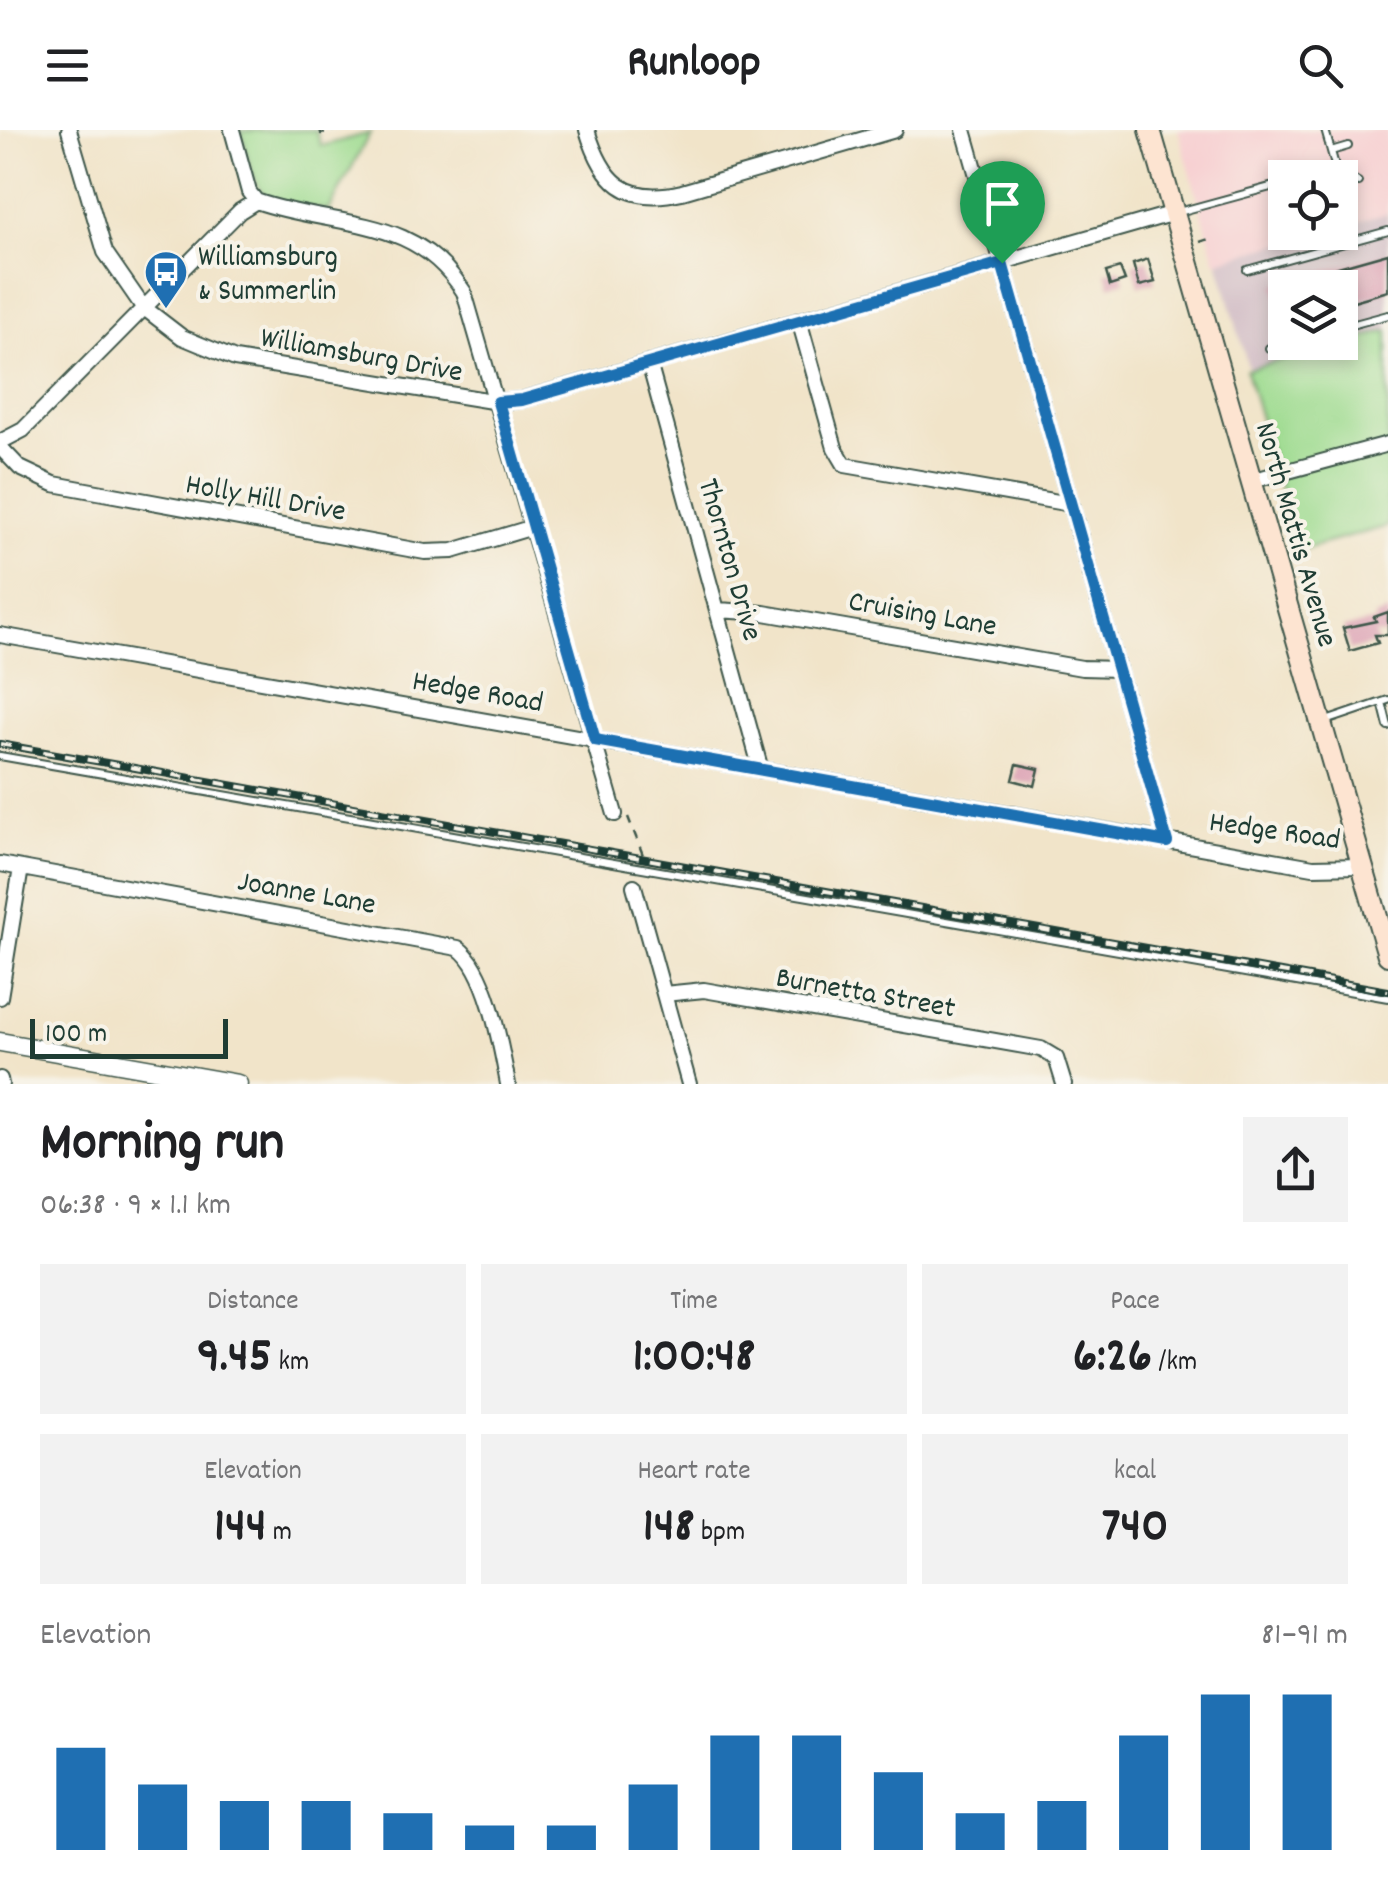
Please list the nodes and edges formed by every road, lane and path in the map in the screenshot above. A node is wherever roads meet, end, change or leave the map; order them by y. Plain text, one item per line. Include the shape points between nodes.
1 (69, 130) edge
2 (232, 130) edge
3 (320, 130) edge
4 (337, 130) edge
5 (587, 130) edge
6 (896, 130) edge
7 (964, 130) edge
8 (1150, 130) edge
9 (1325, 130) edge
10 (1348, 146) dead end
11 (1331, 151) junction
12 (1334, 160) edge
13 (1268, 188) edge
14 (256, 202) junction
15 (1174, 213) junction
16 (1388, 231) edge
17 (1209, 239) dead end
18 (1202, 241) dead end
19 (1002, 263) junction
20 (1247, 270) dead end
21 (143, 307) junction
22 (1388, 315) edge
23 (799, 320) junction
24 (1358, 323) edge
25 (649, 363) junction
26 (498, 402) junction
27 (0, 444) edge
28 (1388, 444) edge
29 (1251, 481) junction
30 (1070, 504) junction
31 (533, 527) junction
32 (718, 610) junction
33 (0, 635) edge
34 (1118, 669) junction
35 (1385, 701) edge
36 (1320, 723) junction
37 (1388, 726) edge
38 (595, 740) junction
39 (0, 756) edge
40 (761, 770) junction
41 (615, 811) joint
42 (1167, 842) junction
43 (643, 852) dead end
44 (0, 864) edge
45 (1361, 866) junction
46 (21, 868) junction
47 (634, 886) dead end
48 (1380, 898) edge
49 (1388, 954) edge
50 (664, 994) junction
51 (0, 997) edge
52 (1388, 998) edge
53 (0, 1042) edge
54 (227, 1083) edge
55 (508, 1084) edge
56 (689, 1084) edge
57 (1064, 1084) edge

1 - 21 street, Williamsburg Drive via 105,252
2 - 14 street
3 - 4 path
5 - 6 street via 604,173 649,197
7 - 19 street
8 - 15 main road, North Mattis Avenue
9 - 11 lane
10 - 11 lane
11 - 12 lane
13 - 15 lane
14 - 21 street
14 - 26 street via 396,233 439,259 473,314
15 - 19 street, Williamsburg Drive
15 - 29 main road, North Mattis Avenue
16 - 20 lane
17 - 18 path
19 - 23 street, Williamsburg Drive
19 - 30 street
21 - 26 street, Williamsburg Drive via 182,337 234,359
21 - 27 street via 23,430
22 - 24 lane
23 - 25 street, Williamsburg Drive
23 - 30 street via 845,465
25 - 26 street, Williamsburg Drive
25 - 32 street, Thornton Drive
26 - 31 street
27 - 31 street, Holly Hill Drive via 20,468 54,484 425,552 453,551
28 - 29 street
29 - 36 main road, North Mattis Avenue
30 - 34 street
31 - 38 street
32 - 34 street, Cruising Lane
32 - 40 street, Thornton Drive
33 - 38 street, Hedge Road
34 - 42 street
35 - 36 lane
35 - 37 lane
36 - 45 main road, North Mattis Avenue
38 - 40 street, Hedge Road
38 - 41 street
39 - 52 lane
40 - 42 street, Hedge Road
41 - 43 path via 634,824
42 - 45 street, Hedge Road via 1313,867
44 - 46 street, Joanne Lane
45 - 48 main road, North Mattis Avenue
46 - 51 street
46 - 55 street, Joanne Lane via 458,948 482,981
47 - 50 street
48 - 49 main road, North Mattis Avenue
50 - 56 street
50 - 57 street, Burnetta Street via 704,990 1041,1050 1056,1058
53 - 54 street

